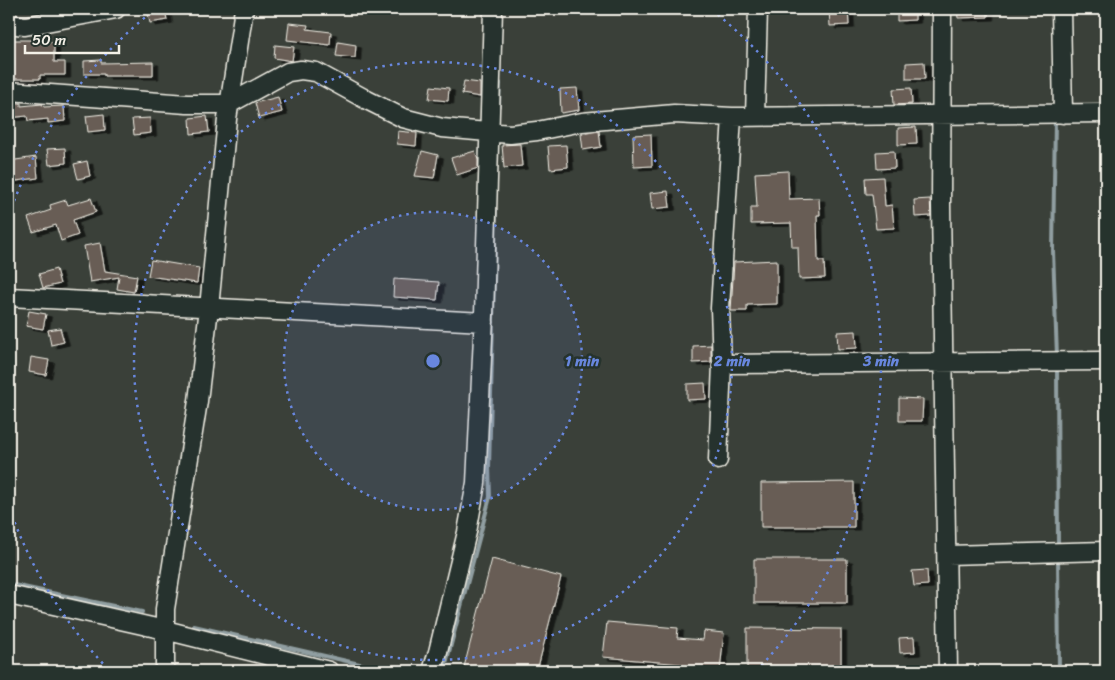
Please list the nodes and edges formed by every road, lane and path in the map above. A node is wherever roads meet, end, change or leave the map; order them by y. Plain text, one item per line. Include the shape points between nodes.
1 (116, 9) edge
2 (244, 9) edge
3 (493, 9) edge
4 (758, 9) edge
5 (942, 9) edge
6 (1061, 9) edge
7 (9, 24) edge
8 (9, 91) edge
9 (229, 104) junction
10 (1106, 113) edge
11 (1058, 114) junction
12 (942, 115) junction
13 (755, 116) junction
14 (732, 117) junction
15 (489, 132) junction
16 (9, 297) edge
17 (209, 308) junction
18 (484, 322) junction
19 (1106, 361) edge
20 (944, 362) junction
21 (722, 364) junction
22 (718, 460) dead end
23 (1106, 551) edge
24 (947, 555) junction
25 (9, 595) edge
26 (165, 630) junction
27 (166, 671) edge
28 (326, 671) edge
29 (432, 671) edge
30 (948, 671) edge

1 - 7 street via 25,26
2 - 9 street
3 - 15 street
4 - 13 street
5 - 12 street
6 - 11 street
8 - 9 street
9 - 15 street via 279,76 301,70 316,72 403,118 442,128
9 - 17 street
10 - 11 street
11 - 12 street
12 - 13 street
12 - 20 street
13 - 14 street
14 - 15 street via 674,114 582,122 537,132
14 - 21 street via 720,308
15 - 18 street
16 - 17 street
17 - 18 street
17 - 26 street via 198,401 165,609
18 - 29 street via 476,483
19 - 20 street
20 - 21 street
20 - 24 street
21 - 22 street
23 - 24 street
24 - 30 street
25 - 26 street
26 - 27 street
26 - 28 street

